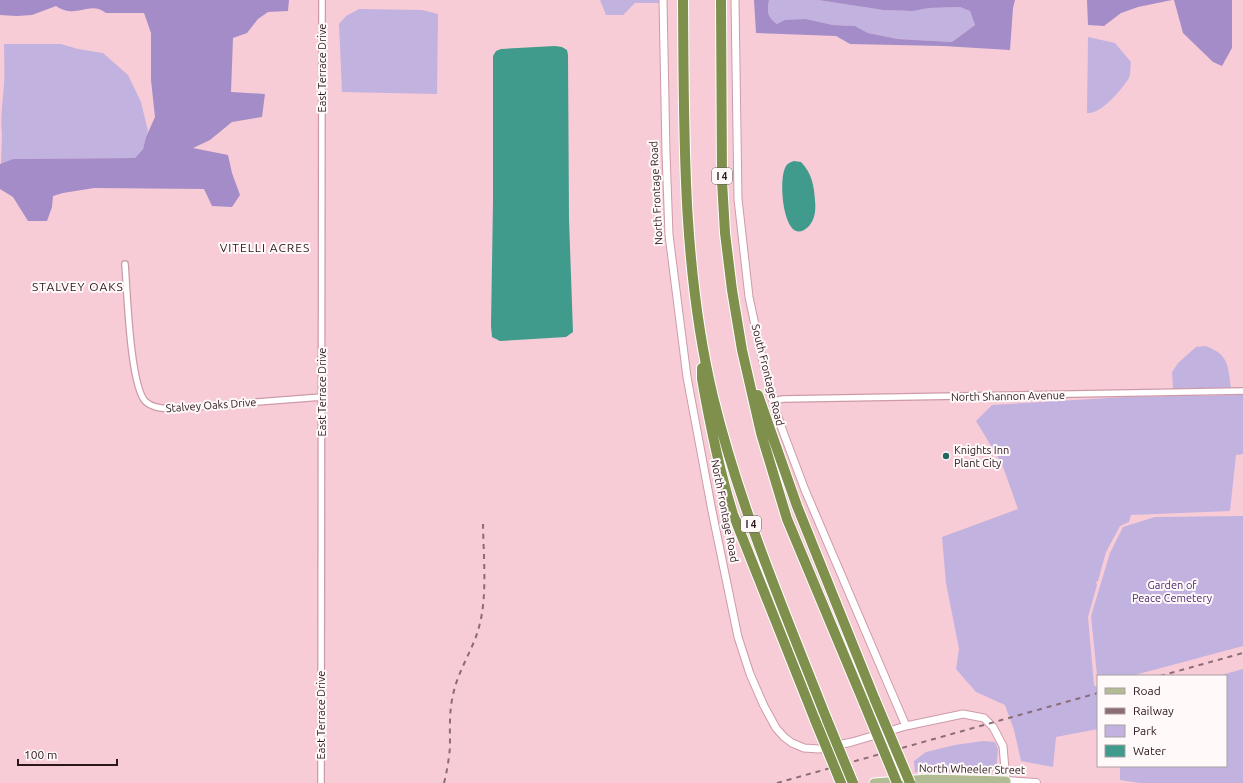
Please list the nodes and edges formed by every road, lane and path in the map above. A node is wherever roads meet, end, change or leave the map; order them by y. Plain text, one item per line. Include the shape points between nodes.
1 (322, 0) edge
2 (664, 0) edge
3 (683, 0) edge
4 (721, 0) edge
5 (735, 0) edge
6 (125, 264) dead end
7 (699, 322) junction
8 (742, 350) junction
9 (1243, 392) edge
10 (322, 397) junction
11 (773, 401) junction
12 (906, 726) junction
13 (884, 782) edge
14 (1006, 782) edge
15 (321, 783) edge
16 (840, 783) edge
17 (853, 783) edge
18 (874, 783) edge
19 (896, 783) edge
20 (910, 783) edge
21 (1036, 783) edge

1 - 10 street, East Terrace Drive
2 - 12 street, North Frontage Road via 669,236 687,377 738,638 750,674 776,728 792,743 804,748 826,748
3 - 7 highway, I 4 via 685,184
4 - 8 highway, I 4 via 722,181 725,233
5 - 11 street, South Frontage Road via 738,199 749,297
6 - 10 street, Stalvey Oaks Drive via 131,344 140,392 146,402 156,408 169,409
7 - 16 highway, bridge via 702,379 723,482 733,514
7 - 17 highway, I 4, bridge via 713,396 738,486 761,551
8 - 19 highway, I 4, bridge via 761,433 787,519
8 - 20 highway, bridge via 797,506
9 - 11 street, North Shannon Avenue
10 - 15 street, East Terrace Drive
11 - 12 street, South Frontage Road via 805,490
12 - 14 street, North Frontage Road via 963,714 984,718 993,727 1003,746
13 - 14 main road, North Wheeler Street via 939,779
13 - 18 main road, North Wheeler Street
14 - 21 main road, North Wheeler Street

